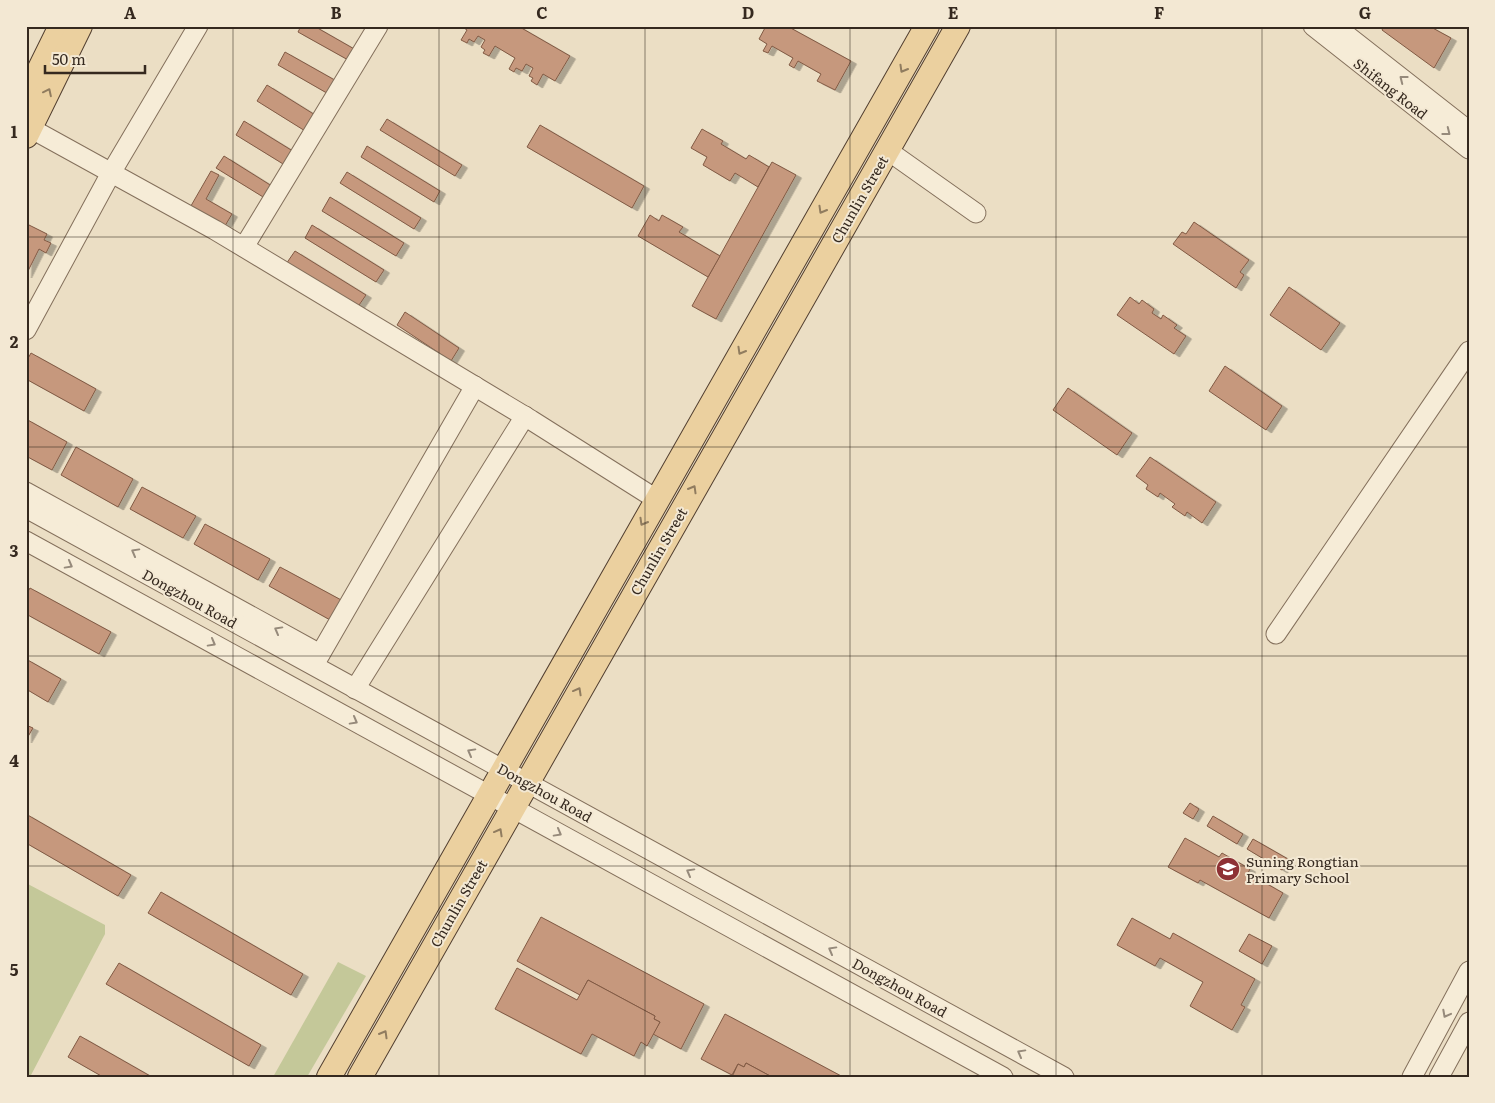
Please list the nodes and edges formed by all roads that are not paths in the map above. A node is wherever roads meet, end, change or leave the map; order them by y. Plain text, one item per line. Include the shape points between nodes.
1 (61, 26) edge
2 (80, 26) edge
3 (198, 26) edge
4 (378, 26) edge
5 (927, 26) edge
6 (958, 26) edge
7 (1313, 26) edge
8 (1335, 26) edge
9 (26, 97) edge
10 (1469, 131) edge
11 (28, 132) edge
12 (1469, 149) edge
13 (887, 150) junction
14 (110, 172) junction
15 (976, 213) dead end
16 (244, 247) junction
17 (26, 330) edge
18 (1469, 351) edge
19 (475, 386) junction
20 (525, 416) junction
21 (26, 492) edge
22 (656, 500) junction
23 (26, 508) edge
24 (26, 541) edge
25 (1276, 634) dead end
26 (317, 660) junction
27 (355, 688) junction
28 (503, 770) junction
29 (526, 782) junction
30 (489, 795) junction
31 (512, 808) junction
32 (1469, 971) edge
33 (1469, 1022) edge
34 (329, 1077) edge
35 (360, 1077) edge
36 (1003, 1077) edge
37 (1064, 1077) edge
38 (1412, 1077) edge
39 (1440, 1077) edge

1 - 9 main road
11 -> 2 main road
3 - 14 street
4 - 16 street
5 -> 22 main road, Chunlin Street
6 - 13 main road, Chunlin Street
7 -> 12 street, Shifang Road
10 -> 8 street, Shifang Road
11 - 14 street
13 - 15 street
29 -> 13 main road, Chunlin Street
14 - 16 street
14 - 17 street
16 - 19 street
18 - 25 street
19 - 20 street
19 - 26 street
20 - 22 street
20 - 27 street
26 -> 21 street
22 -> 28 main road, Chunlin Street
23 - 26 street, Dongzhou Road
24 -> 30 street, Dongzhou Road
26 - 27 street, Dongzhou Road
28 -> 27 street, Dongzhou Road
28 - 29 street, Dongzhou Road
28 - 30 main road, Chunlin Street
29 - 31 main road, Chunlin Street
37 -> 29 street, Dongzhou Road
30 - 31 street, Dongzhou Road
30 - 34 main road, Chunlin Street
35 -> 31 main road, Chunlin Street
31 -> 36 street, Dongzhou Road
32 -> 38 street
33 - 39 street

